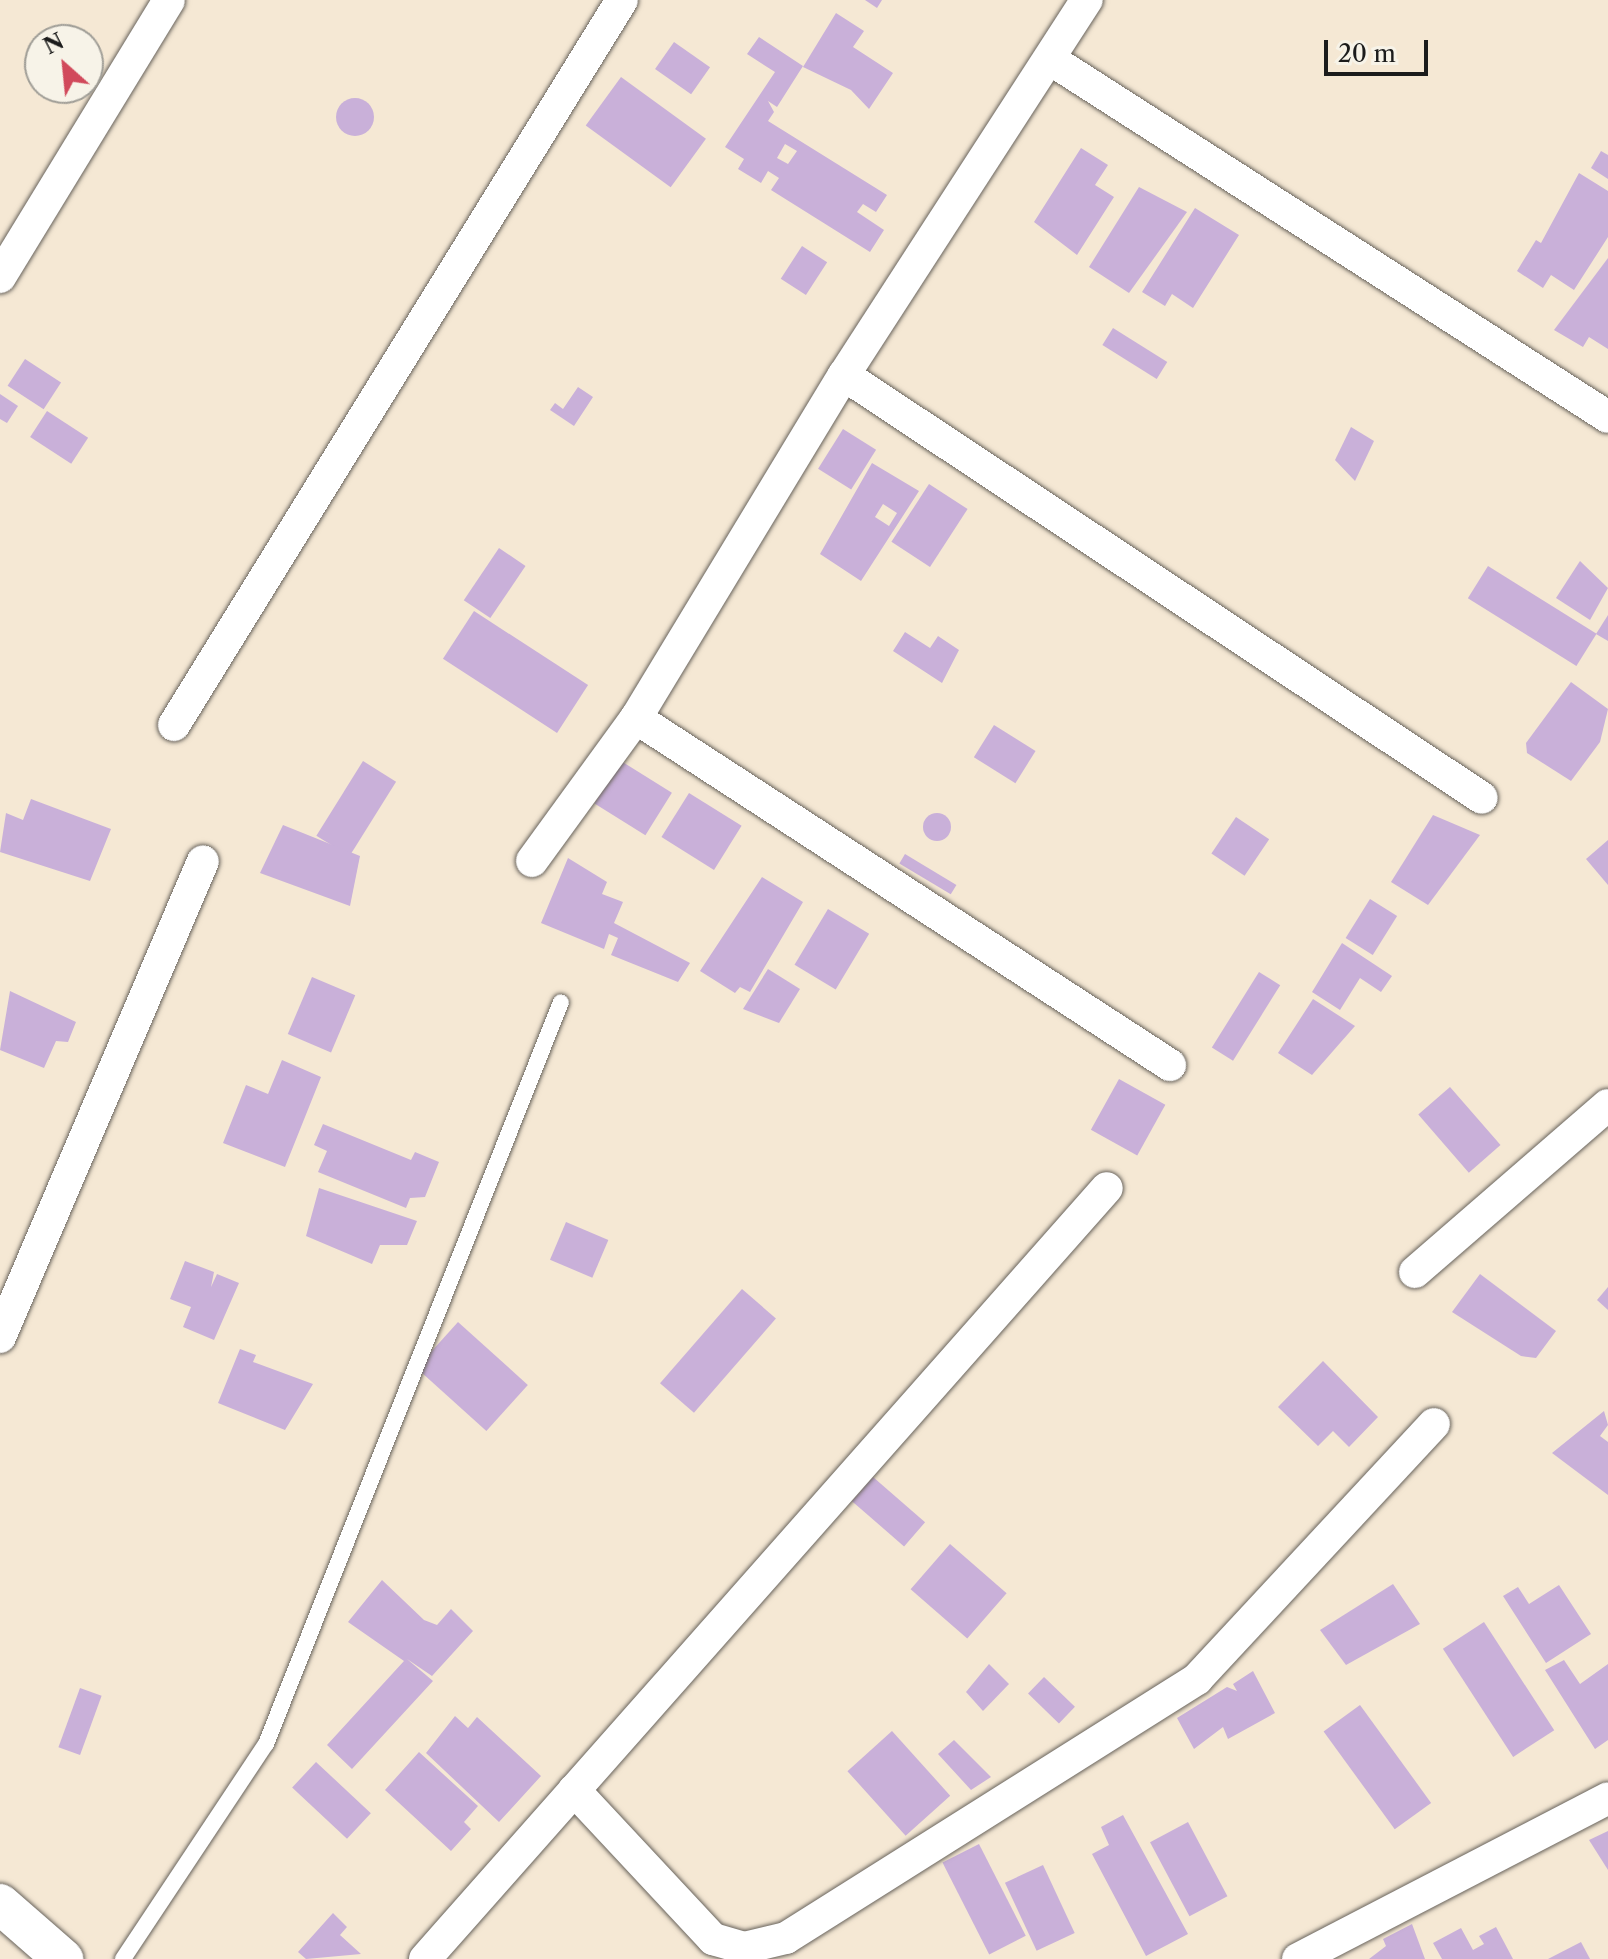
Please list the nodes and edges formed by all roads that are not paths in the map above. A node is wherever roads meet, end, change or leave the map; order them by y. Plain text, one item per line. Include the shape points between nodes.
1 (169, 0) edge
2 (622, 0) edge
3 (1087, 0) edge
4 (1053, 61) junction
5 (0, 277) edge
6 (844, 375) junction
7 (1608, 417) edge
8 (636, 718) junction
9 (174, 725) dead end
10 (1482, 798) dead end
11 (203, 861) dead end
12 (532, 861) dead end
13 (561, 1002) dead end
14 (1170, 1065) dead end
15 (1608, 1105) edge
16 (1107, 1188) dead end
17 (1415, 1272) dead end
18 (0, 1337) edge
19 (1434, 1424) dead end
20 (574, 1790) junction
21 (1608, 1798) edge
22 (0, 1904) edge
23 (63, 1959) edge
24 (123, 1959) edge
25 (425, 1959) edge
26 (1298, 1959) edge

1 - 5 street
2 - 9 street
3 - 4 street
4 - 6 street
4 - 7 street
6 - 8 street
6 - 10 street
8 - 12 street
8 - 14 street
11 - 18 street
13 - 24 lane via 266,1744
15 - 17 street
16 - 20 street
19 - 20 street via 1197,1679 786,1938 744,1948 713,1939
20 - 25 street
21 - 26 street
22 - 23 street

